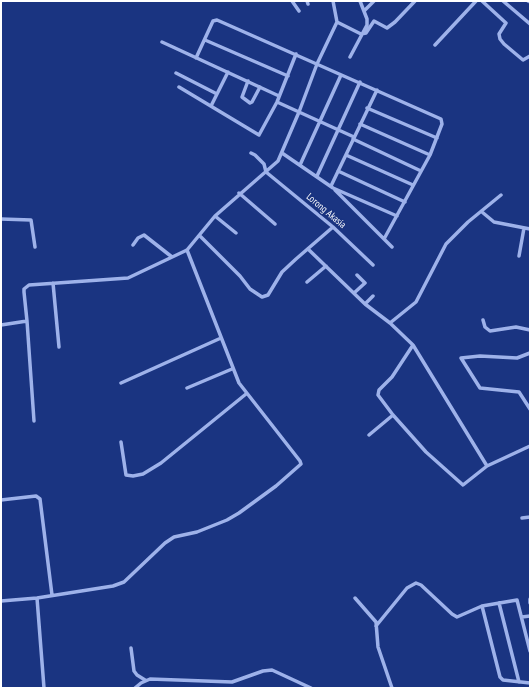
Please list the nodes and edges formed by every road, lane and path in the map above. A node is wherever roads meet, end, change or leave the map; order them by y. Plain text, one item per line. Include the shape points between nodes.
1 (292, 1) edge
2 (333, 1) edge
3 (360, 1) edge
4 (374, 1) edge
5 (414, 1) edge
6 (476, 1) edge
7 (482, 1) edge
8 (504, 1) edge
9 (488, 2) edge
10 (299, 11) dead end
11 (364, 11) junction
12 (337, 22) junction
13 (530, 24) edge
14 (361, 34) junction
15 (205, 40) junction
16 (162, 42) dead end
17 (435, 45) dead end
18 (296, 54) junction
19 (530, 56) edge
20 (350, 57) dead end
21 (196, 58) junction
22 (317, 64) junction
23 (228, 72) junction
24 (176, 74) dead end
25 (341, 75) junction
26 (288, 76) junction
27 (248, 81) junction
28 (360, 82) junction
29 (180, 87) dead end
30 (260, 87) junction
31 (377, 90) junction
32 (217, 94) junction
33 (280, 96) junction
34 (277, 102) junction
35 (211, 106) junction
36 (367, 108) junction
37 (300, 112) junction
38 (321, 122) junction
39 (360, 124) junction
40 (337, 129) junction
41 (354, 138) junction
42 (437, 138) junction
43 (251, 153) dead end
44 (282, 153) junction
45 (346, 154) junction
46 (430, 155) junction
47 (300, 165) junction
48 (338, 171) junction
49 (421, 171) junction
50 (266, 172) junction
51 (316, 176) junction
52 (413, 185) junction
53 (332, 187) junction
54 (239, 193) junction
55 (501, 195) dead end
56 (405, 202) junction
57 (482, 212) junction
58 (215, 216) junction
59 (397, 216) junction
60 (1, 219) edge
61 (275, 224) dead end
62 (334, 227) junction
63 (524, 228) junction
64 (530, 229) edge
65 (236, 234) dead end
66 (200, 236) junction
67 (384, 240) junction
68 (133, 245) dead end
69 (35, 247) dead end
70 (392, 247) dead end
71 (308, 249) junction
72 (187, 250) junction
73 (519, 256) dead end
74 (172, 257) junction
75 (373, 265) dead end
76 (326, 266) junction
77 (357, 275) dead end
78 (307, 282) dead end
79 (53, 283) junction
80 (354, 293) junction
81 (373, 296) dead end
82 (365, 304) junction
83 (27, 320) junction
84 (483, 320) dead end
85 (390, 323) junction
86 (1, 325) edge
87 (530, 330) edge
88 (221, 338) junction
89 (413, 345) junction
90 (59, 348) dead end
91 (530, 353) edge
92 (232, 369) junction
93 (120, 383) dead end
94 (187, 388) dead end
95 (246, 394) junction
96 (530, 409) edge
97 (393, 415) junction
98 (34, 421) dead end
99 (369, 435) dead end
100 (121, 442) dead end
101 (530, 446) edge
102 (487, 466) junction
103 (1, 500) edge
104 (530, 517) edge
105 (522, 518) dead end
106 (52, 595) junction
107 (37, 598) junction
108 (355, 598) dead end
109 (530, 599) edge
110 (1, 601) edge
111 (530, 602) edge
112 (499, 603) junction
113 (482, 606) junction
114 (530, 616) edge
115 (522, 617) junction
116 (376, 626) junction
117 (131, 648) dead end
118 (530, 652) edge
119 (146, 680) junction
120 (519, 682) junction
121 (530, 683) edge
122 (44, 688) edge
123 (135, 688) edge
124 (310, 688) edge
125 (392, 688) edge

1 - 10 street
2 - 12 street
3 - 11 street
4 - 11 street
5 - 14 street via 387,28 374,21 366,32
6 - 17 street
7 - 9 street
8 - 13 street
9 - 19 street via 506,23 499,34 502,42 523,60
11 - 14 street via 367,25
12 - 14 street
12 - 22 street
14 - 20 street
15 - 18 street via 213,21 217,20
15 - 21 street
15 - 26 street
16 - 21 street
18 - 22 street
18 - 26 street
21 - 23 street
22 - 25 street
22 - 37 street
23 - 27 street
23 - 32 street
24 - 32 street
25 - 28 street
25 - 38 street
26 - 33 street
27 - 30 street
27 - 30 street via 242,97 250,103
28 - 31 street
28 - 40 street
29 - 35 street
30 - 33 street
31 - 36 street
31 - 42 street via 442,119
32 - 35 street
33 - 34 street
34 - 35 street via 259,135
34 - 37 street
36 - 39 street
36 - 42 street
37 - 38 street
37 - 44 street
38 - 40 street
38 - 47 street
39 - 41 street
39 - 46 street
40 - 41 street
40 - 51 street
41 - 45 street
41 - 49 street
42 - 46 street
43 - 50 street, Lorong Akasia via 264,164
44 - 47 street
44 - 50 street via 278,161
45 - 48 street
45 - 52 street
46 - 49 street
47 - 51 street
48 - 53 street
48 - 56 street
49 - 52 street
50 - 54 street
50 - 62 street, Lorong Akasia
51 - 53 street
52 - 56 street
53 - 59 street
53 - 67 street
54 - 58 street
54 - 61 street
55 - 57 street
56 - 59 street
57 - 63 street via 494,222
57 - 85 street via 446,244 416,302
58 - 65 street
58 - 66 street
59 - 67 street
60 - 69 street via 31,220
62 - 71 street
62 - 75 street, Lorong Akasia
63 - 64 street
63 - 73 street
66 - 71 street via 250,289 262,297 268,294 282,272
66 - 72 street
67 - 70 street
68 - 74 street via 144,235
71 - 76 street
72 - 74 street
72 - 88 street
74 - 79 street via 128,278
76 - 78 street
76 - 80 street
77 - 80 street via 365,283
79 - 83 street via 33,284 24,289
79 - 90 street
80 - 82 street
81 - 82 street
82 - 85 street
83 - 86 street
83 - 98 street
84 - 87 street via 485,327 490,331 516,327
85 - 89 street
88 - 92 street
88 - 93 street
89 - 97 street via 392,377 378,392
89 - 102 street
91 - 96 street via 517,358 461,358 480,388 519,392
92 - 94 street
92 - 95 street
95 - 100 street via 161,463 143,474 126,475
95 - 106 street via 300,461 300,465 276,486 227,520 197,532 174,537 124,582
97 - 99 street
97 - 102 street via 426,452 462,485
101 - 102 street
103 - 106 street via 36,496 40,499
104 - 105 street
106 - 107 street
107 - 110 street
107 - 122 street
108 - 116 street
109 - 111 street
112 - 113 street
112 - 115 street via 517,600
112 - 120 street
113 - 116 street via 457,617 416,583 407,588
113 - 120 street via 500,677 503,680
114 - 115 street
115 - 118 street
116 - 125 street via 378,647
117 - 119 street via 134,671
119 - 123 street
119 - 124 street via 232,682 272,670
120 - 121 street

